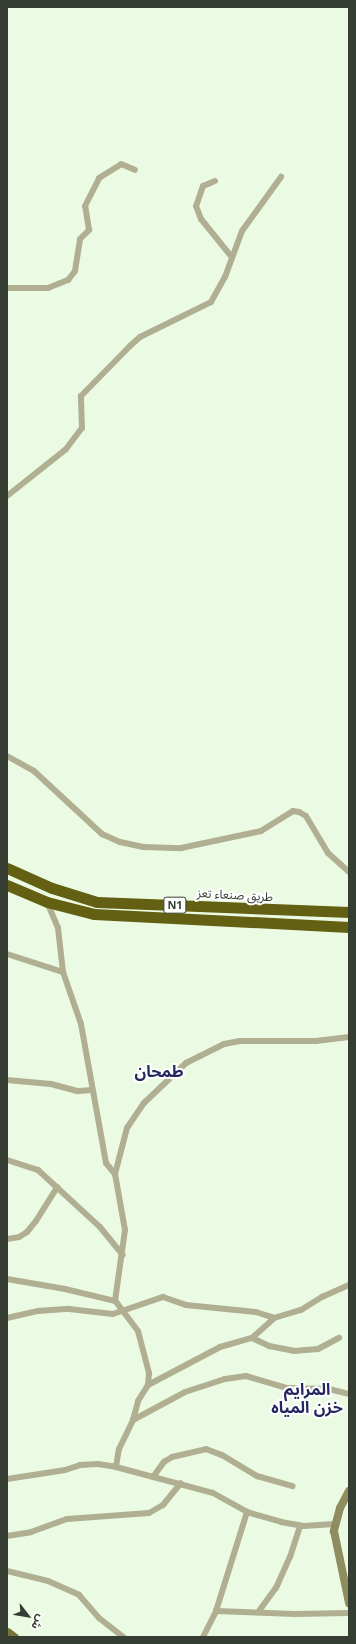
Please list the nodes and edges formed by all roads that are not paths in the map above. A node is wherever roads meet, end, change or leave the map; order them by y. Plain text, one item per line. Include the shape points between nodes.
1 (135, 170) dead end
2 (281, 177) dead end
3 (215, 181) dead end
4 (230, 256) junction
5 (7, 288) edge
6 (7, 496) edge
7 (7, 756) edge
8 (7, 868) edge
9 (349, 872) edge
10 (7, 885) edge
11 (52, 888) junction
12 (47, 902) junction
13 (349, 912) edge
14 (349, 927) edge
15 (7, 954) edge
16 (63, 972) junction
17 (349, 1037) edge
18 (7, 1080) edge
19 (92, 1090) junction
20 (7, 1160) edge
21 (115, 1174) junction
22 (57, 1187) junction
23 (7, 1239) edge
24 (123, 1255) junction
25 (7, 1279) edge
26 (349, 1285) edge
27 (115, 1301) junction
28 (124, 1312) junction
29 (7, 1318) edge
30 (274, 1318) junction
31 (252, 1338) junction
32 (339, 1338) dead end
33 (148, 1385) junction
34 (349, 1394) edge
35 (133, 1420) junction
36 (116, 1467) junction
37 (153, 1477) junction
38 (7, 1479) edge
39 (182, 1484) junction
40 (293, 1486) dead end
41 (349, 1491) edge
42 (247, 1512) junction
43 (334, 1524) junction
44 (300, 1526) junction
45 (7, 1536) edge
46 (7, 1571) edge
47 (349, 1603) edge
48 (216, 1611) junction
49 (259, 1611) junction
50 (349, 1613) edge
51 (7, 1632) edge
52 (14, 1637) edge
53 (122, 1637) edge
54 (203, 1637) edge

1 - 5 street via 121,164 99,178 85,206 89,230 80,239 75,272 68,280 48,288
2 - 4 street via 253,213
3 - 4 street via 203,186 196,206 200,219
4 - 6 street via 225,277 211,302 140,337 130,346 81,396 82,428 66,449
7 - 9 street via 34,771 102,834 120,842 144,847 181,848 262,831 293,811 306,816 328,853
8 - 11 highway, طريق صنعاء تعز / N1
10 - 12 highway, N1
11 - 12 highway
11 - 13 highway, طريق صنعاء تعز / N1 via 98,902
12 - 14 highway, N1 via 94,914
12 - 16 street via 62,942
15 - 16 street
16 - 19 street via 81,1024
17 - 21 street via 316,1041 240,1041 224,1044 186,1063 144,1103 127,1128
18 - 19 street via 51,1084 78,1091
19 - 21 street via 106,1163
20 - 22 street via 38,1170
21 - 24 street via 124,1212
22 - 23 street via 27,1232 19,1238
22 - 24 street via 100,1227
24 - 27 street
25 - 27 street
26 - 30 street via 301,1310
27 - 28 street
28 - 29 street via 105,1314 69,1309 38,1311
28 - 30 street via 163,1297 186,1305 240,1310
28 - 33 street via 134,1323 142,1341 149,1373
30 - 31 street
31 - 32 street via 269,1346 294,1351 318,1349
31 - 33 street via 220,1347
33 - 35 street via 138,1401
34 - 35 street via 330,1389 287,1388 236,1376 185,1392
35 - 36 street via 119,1449
36 - 37 street
36 - 38 street via 80,1465 66,1470
37 - 39 street
37 - 40 street via 164,1462 172,1457 206,1449 222,1455 257,1476
39 - 42 street via 213,1494
39 - 45 street via 163,1505 149,1513 67,1519 31,1532
41 - 43 street
42 - 44 street
42 - 48 street
43 - 44 street
43 - 47 street
44 - 49 street via 276,1588
46 - 53 street via 48,1582 79,1595 99,1618
48 - 49 street
48 - 54 street
49 - 50 street via 294,1614
51 - 52 main road

